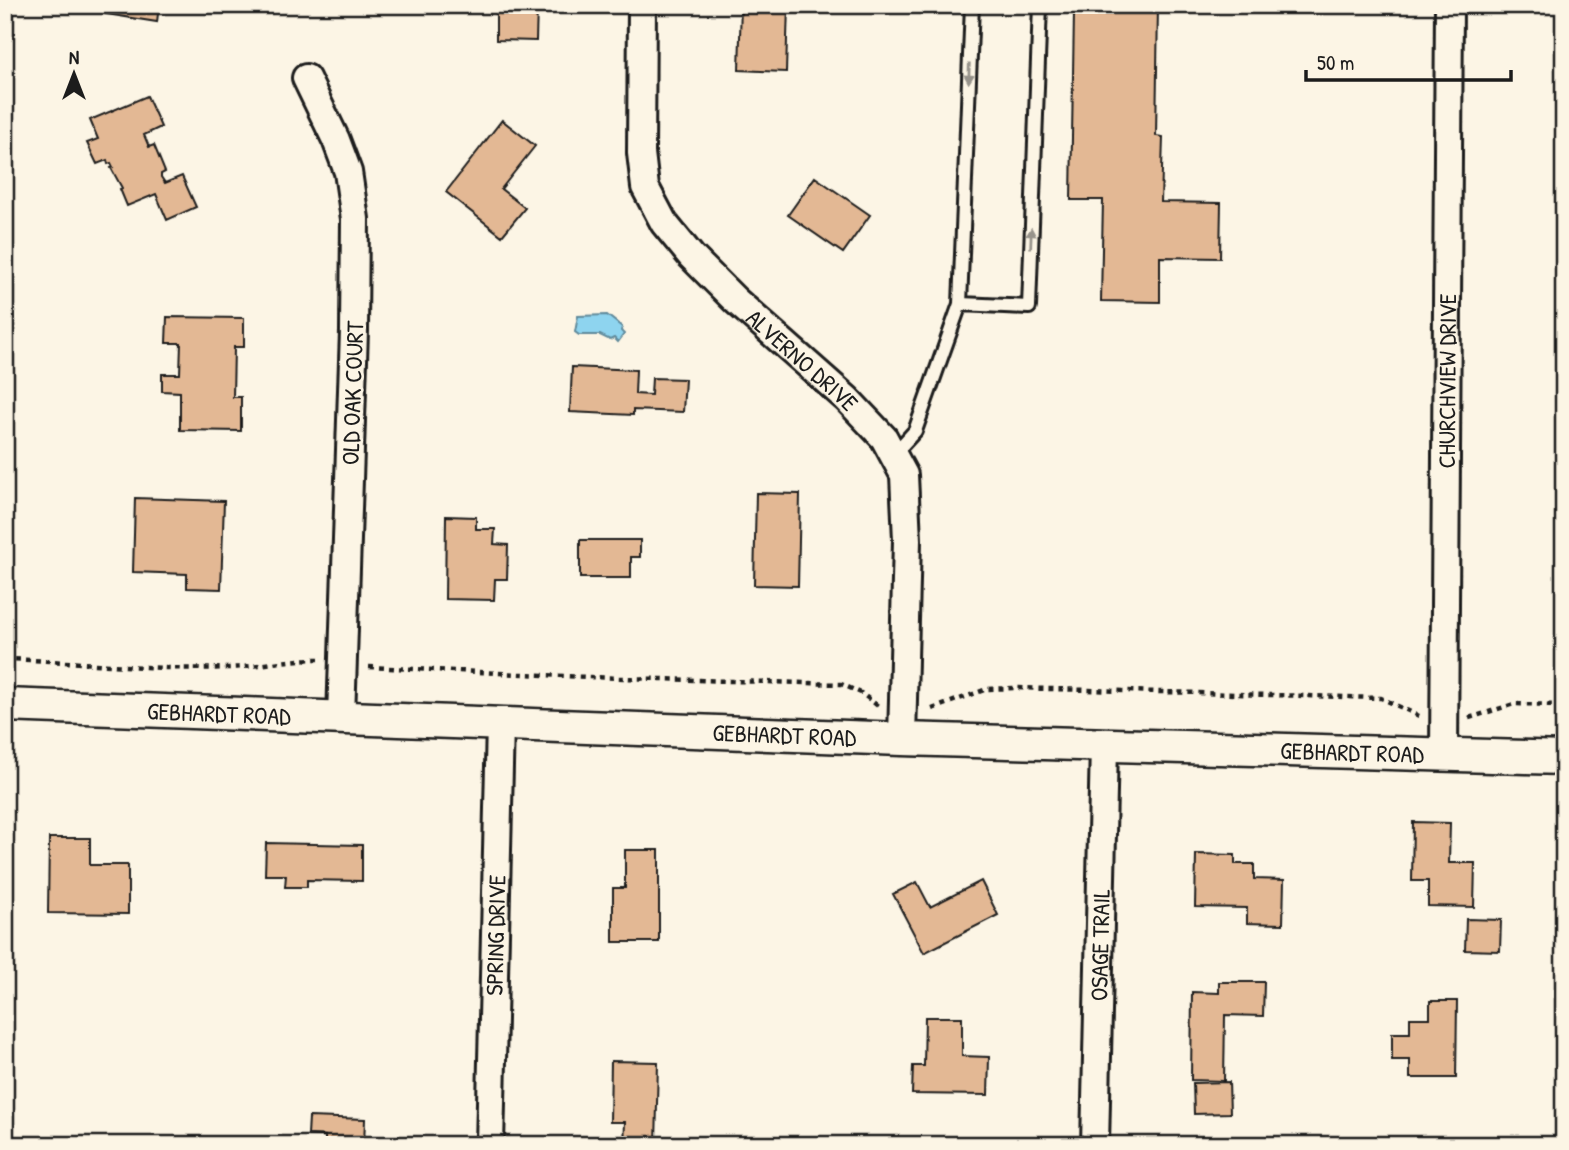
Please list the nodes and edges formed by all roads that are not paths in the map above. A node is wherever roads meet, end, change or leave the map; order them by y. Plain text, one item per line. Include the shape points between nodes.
1 (642, 5) edge
2 (972, 5) edge
3 (1041, 5) edge
4 (1448, 5) edge
5 (306, 78) dead end
6 (960, 304) junction
7 (894, 455) junction
8 (5, 705) edge
9 (341, 717) junction
10 (500, 724) junction
11 (902, 724) junction
12 (1104, 745) junction
13 (1444, 755) junction
14 (1564, 758) edge
15 (490, 1145) edge
16 (1095, 1145) edge

1 - 7 street, ALVERNO DRIVE via 645,187 664,223 735,300 847,399
2 -> 6 lane
6 -> 3 lane via 1029,307
4 - 13 street, CHURCHVIEW DRIVE
5 - 9 street, OLD OAK COURT via 348,172 355,219
6 - 7 lane via 915,431
7 - 11 street, ALVERNO DRIVE via 904,475 907,540
8 - 9 street, GEBHARDT ROAD
9 - 10 street, GEBHARDT ROAD
10 - 11 street, GEBHARDT ROAD
10 - 15 street, SPRING DRIVE
11 - 12 street, GEBHARDT ROAD
12 - 13 street, GEBHARDT ROAD
12 - 16 street, OSAGE TRAIL
13 - 14 street, GEBHARDT ROAD

